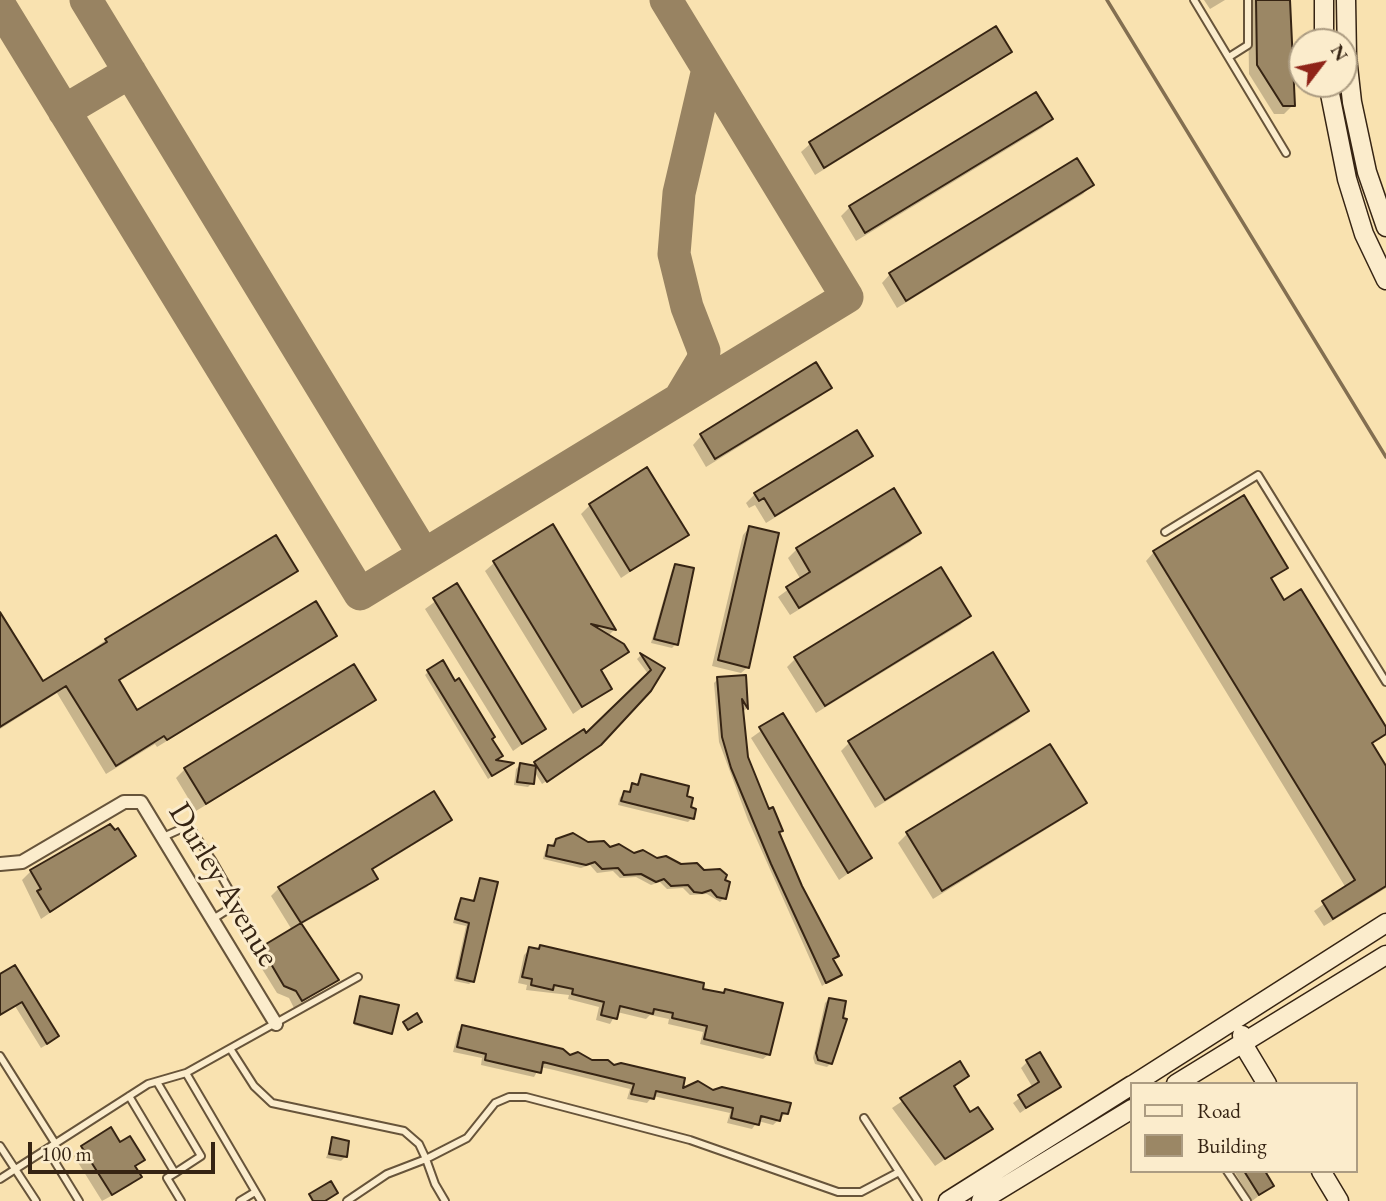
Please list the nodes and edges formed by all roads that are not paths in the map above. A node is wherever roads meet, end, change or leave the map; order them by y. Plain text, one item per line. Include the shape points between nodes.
1 (1194, 0) edge
2 (1248, 0) edge
3 (1324, 0) edge
4 (1346, 0) edge
5 (1324, 28) edge
6 (1228, 57) junction
7 (1331, 98) edge
8 (1286, 153) dead end
9 (1386, 227) edge
10 (1386, 280) edge
11 (1165, 532) dead end
12 (1386, 681) edge
13 (163, 837) junction
14 (0, 864) edge
15 (213, 919) junction
16 (1386, 923) edge
17 (1340, 953) junction
18 (1386, 955) edge
19 (358, 977) dead end
20 (276, 1024) junction
21 (1243, 1044) junction
22 (231, 1050) junction
23 (0, 1056) edge
24 (186, 1073) junction
25 (157, 1082) junction
26 (1136, 1082) edge
27 (1179, 1082) edge
28 (1266, 1082) edge
29 (1130, 1086) edge
30 (129, 1096) junction
31 (1130, 1110) edge
32 (864, 1118) dead end
33 (55, 1143) junction
34 (0, 1146) edge
35 (47, 1149) junction
36 (426, 1159) junction
37 (15, 1169) junction
38 (898, 1172) junction
39 (175, 1173) junction
40 (1228, 1173) edge
41 (1322, 1173) edge
42 (0, 1179) edge
43 (255, 1192) junction
44 (36, 1201) edge
45 (79, 1201) edge
46 (181, 1201) edge
47 (240, 1201) edge
48 (261, 1201) edge
49 (347, 1201) edge
50 (445, 1201) edge
51 (918, 1201) edge
52 (948, 1201) edge
53 (981, 1201) edge
54 (1247, 1201) edge
55 (1339, 1201) edge

1 - 6 lane
2 - 6 lane via 1248,45
3 - 5 main road
4 - 9 main road via 1352,102 1367,172
6 - 8 lane
7 - 10 main road via 1347,179 1364,234
11 - 12 lane via 1258,474
13 - 14 street, Durley Avenue via 148,810 133,800 22,862
13 - 15 street, Durley Avenue
13 - 15 lane via 191,829 212,860 235,900
15 - 20 street, Durley Avenue
16 - 17 main road
17 - 21 main road via 1335,967 1248,1026
17 - 26 main road
18 - 21 main road
19 - 20 lane
20 - 22 lane
21 - 27 main road
21 - 28 main road
22 - 24 lane
22 - 36 lane via 254,1086 272,1103 404,1131 419,1144
23 - 33 lane
24 - 25 lane
24 - 43 lane
25 - 30 lane
25 - 39 lane via 201,1156
29 - 52 main road
30 - 33 lane
30 - 39 lane
31 - 53 main road
32 - 38 lane
33 - 35 lane
34 - 37 lane
35 - 37 lane
35 - 45 lane
36 - 38 lane via 467,1138 495,1103 526,1097 690,1140 838,1192 861,1192
36 - 49 lane via 387,1174
36 - 50 lane
37 - 42 lane
37 - 44 lane
38 - 51 lane
39 - 46 lane via 167,1178
40 - 54 lane
41 - 55 main road
43 - 47 lane
43 - 48 lane

